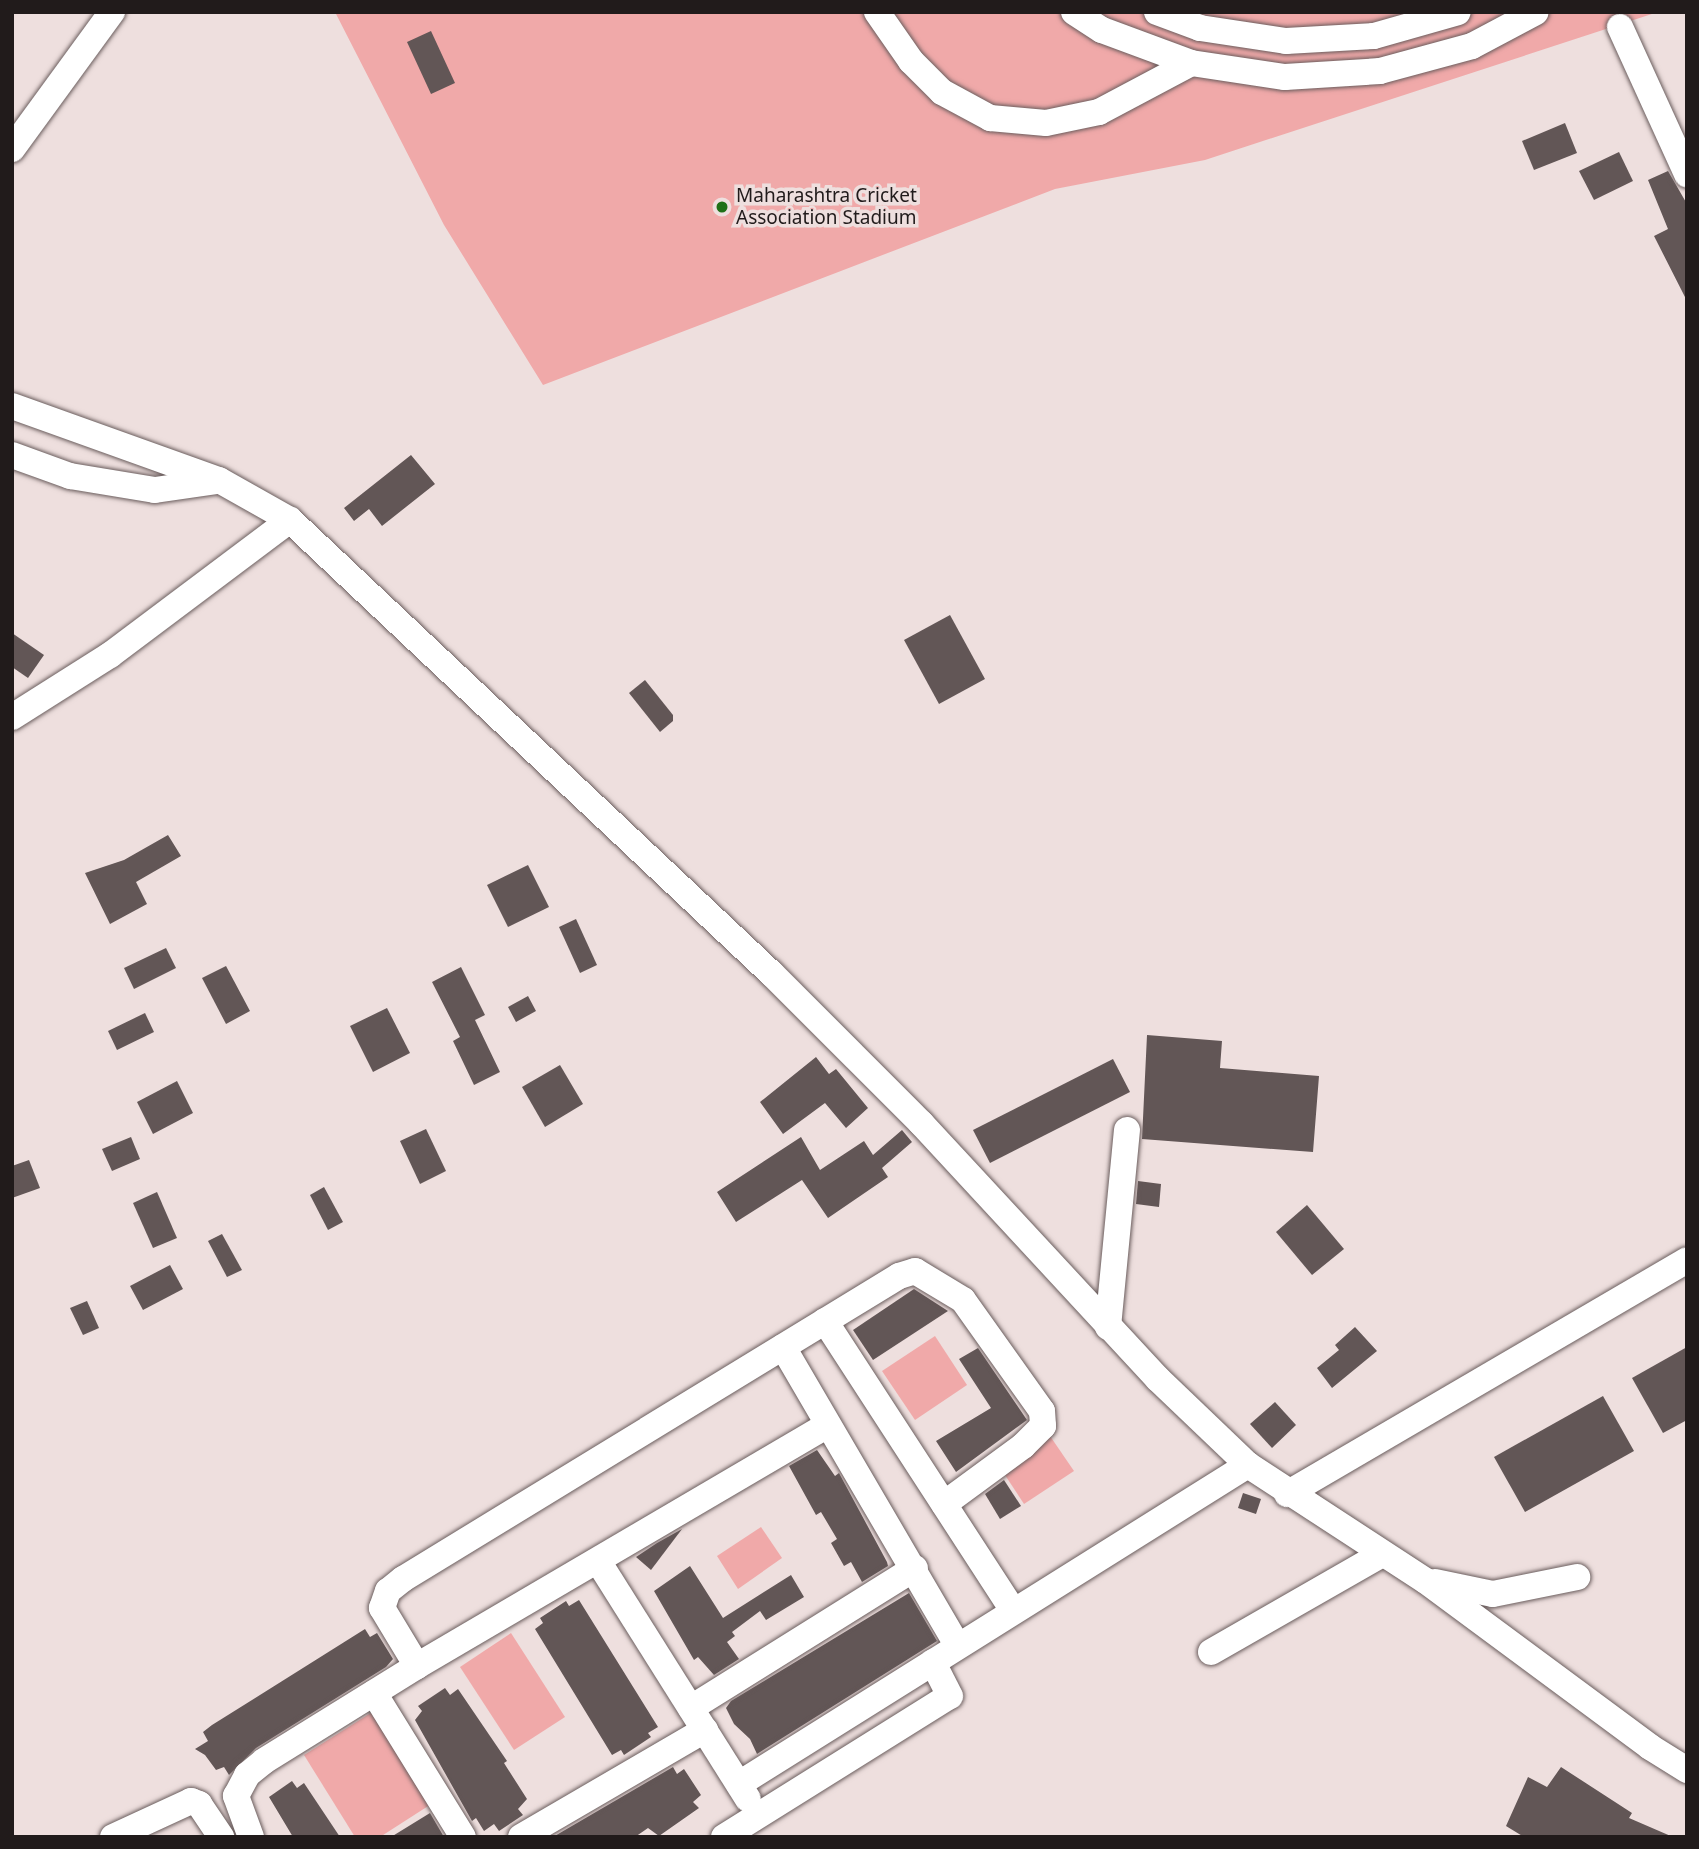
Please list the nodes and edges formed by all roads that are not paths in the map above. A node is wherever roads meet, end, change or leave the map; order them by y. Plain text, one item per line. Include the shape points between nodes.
1 (112, 12) edge
2 (877, 12) edge
3 (1074, 12) edge
4 (1157, 12) edge
5 (1458, 12) edge
6 (1536, 12) edge
7 (1620, 27) dead end
8 (1191, 63) junction
9 (24, 125) edge
10 (12, 149) edge
11 (1687, 174) edge
12 (12, 406) edge
13 (13, 457) edge
14 (219, 480) junction
15 (290, 520) junction
16 (12, 718) edge
17 (1127, 1130) dead end
18 (1687, 1260) edge
19 (825, 1321) junction
20 (1108, 1327) junction
21 (783, 1347) junction
22 (826, 1426) junction
23 (1248, 1465) junction
24 (1287, 1494) junction
25 (944, 1504) junction
26 (1382, 1554) junction
27 (598, 1561) junction
28 (915, 1568) junction
29 (1577, 1577) dead end
30 (1426, 1581) junction
31 (1013, 1611) junction
32 (958, 1646) junction
33 (1211, 1653) dead end
34 (933, 1662) junction
35 (417, 1666) junction
36 (374, 1693) junction
37 (698, 1719) junction
38 (1687, 1770) edge
39 (738, 1784) junction
40 (757, 1813) junction
41 (113, 1837) edge
42 (221, 1837) edge
43 (251, 1837) edge
44 (463, 1837) edge
45 (522, 1837) edge
46 (724, 1837) edge

1 - 9 street
2 - 8 street via 911,61 942,92 990,118 1046,123 1099,112
3 - 8 street via 1101,30
4 - 5 street via 1200,28 1286,41 1374,36
6 - 8 street via 1472,46 1380,71 1285,77
7 - 11 street
9 - 10 street
12 - 14 street
13 - 14 street via 70,475 155,490
14 - 15 street
15 - 16 street via 110,655
15 - 20 street via 772,974 921,1123
17 - 20 street
18 - 24 street
19 - 21 street
19 - 25 street
19 - 25 street via 900,1276 925,1273 963,1300 1042,1411 1043,1426 1023,1446
20 - 23 street
21 - 22 street
21 - 35 street via 388,1591 382,1608
22 - 27 street
22 - 28 street
23 - 24 street
23 - 31 street
24 - 26 street
25 - 31 street
26 - 30 street
26 - 33 street
27 - 35 street
27 - 37 street
28 - 32 street
28 - 37 street
29 - 30 street via 1493,1594
30 - 38 street
31 - 32 street
32 - 34 street
34 - 39 street
34 - 40 street via 950,1696
35 - 36 street
36 - 43 street via 247,1775 236,1796
36 - 44 street
37 - 39 street
37 - 45 street
39 - 40 street
40 - 46 street
41 - 42 street via 191,1801 199,1804

